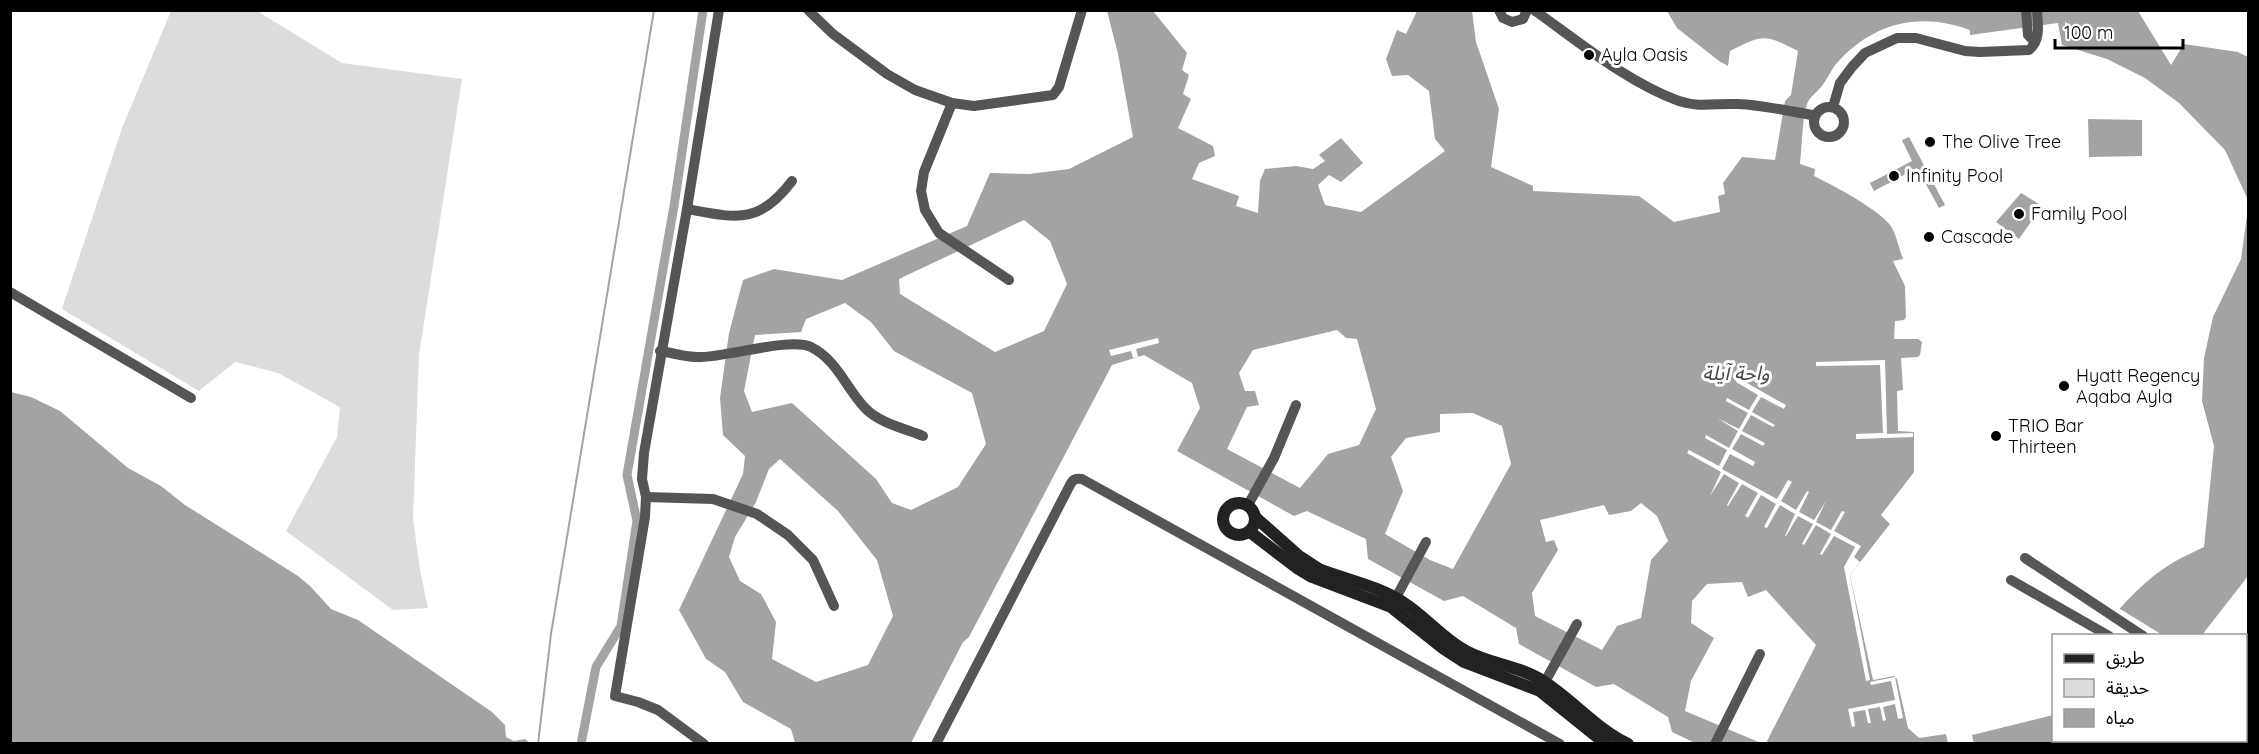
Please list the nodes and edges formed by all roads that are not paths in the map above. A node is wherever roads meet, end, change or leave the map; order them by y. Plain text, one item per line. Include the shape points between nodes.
1 (719, 10) edge
2 (808, 10) edge
3 (1082, 10) edge
4 (1499, 10) edge
5 (1527, 10) edge
6 (1534, 10) edge
7 (2026, 10) edge
8 (2037, 10) edge
9 (1517, 22) junction
10 (1548, 22) junction
11 (2033, 29) junction
12 (952, 103) junction
13 (1833, 107) junction
14 (1813, 117) junction
15 (792, 182) dead end
16 (687, 209) junction
17 (1009, 280) dead end
18 (10, 292) edge
19 (660, 351) junction
20 (190, 398) dead end
21 (1296, 405) dead end
22 (923, 436) dead end
23 (646, 497) junction
24 (1250, 501) junction
25 (1255, 517) junction
26 (1250, 532) junction
27 (1426, 542) dead end
28 (2025, 558) dead end
29 (2010, 580) dead end
30 (1395, 598) junction
31 (834, 606) dead end
32 (1577, 624) dead end
33 (2106, 634) edge
34 (2140, 634) edge
35 (1760, 654) dead end
36 (1545, 681) junction
37 (705, 744) edge
38 (936, 744) edge
39 (1560, 744) edge
40 (1606, 744) edge
41 (1628, 744) edge
42 (1715, 744) edge

1 - 16 street
2 - 12 street via 887,74 915,90
3 - 12 street via 1059,87 1053,95 974,106
4 - 9 street via 1507,21
5 - 9 street
6 - 10 street
7 - 11 street
8 - 11 street
9 - 10 street
10 - 14 street via 1636,80 1680,101 1704,106 1738,104
11 - 13 street via 2030,38 2035,42 2029,50 1965,51 1916,38 1897,38 1865,53 1852,67 1840,83
12 - 17 street via 927,160 921,191 925,210 939,232
13 - 14 street via 1821,109
13 - 14 street via 1845,120 1838,135 1821,136
15 - 16 street via 773,203 751,213 733,215
16 - 19 street
18 - 20 street
19 - 22 street via 699,358 785,344 810,347 838,370 867,410
19 - 23 street via 644,453 642,478
21 - 24 street via 1274,458
23 - 31 street via 713,499 757,514 788,535 813,560
23 - 37 street via 615,696 658,710
24 - 25 street
24 - 26 street via 1231,504 1223,513 1222,524 1234,535
25 - 26 street
25 - 30 street via 1307,563
26 - 30 street via 1304,572 1326,583 1361,594
27 - 30 street
28 - 34 street
29 - 33 street
30 - 36 street via 1462,649
32 - 36 street
35 - 42 street
36 - 40 street
36 - 41 street via 1599,728
38 - 39 street via 1070,484 1077,478

